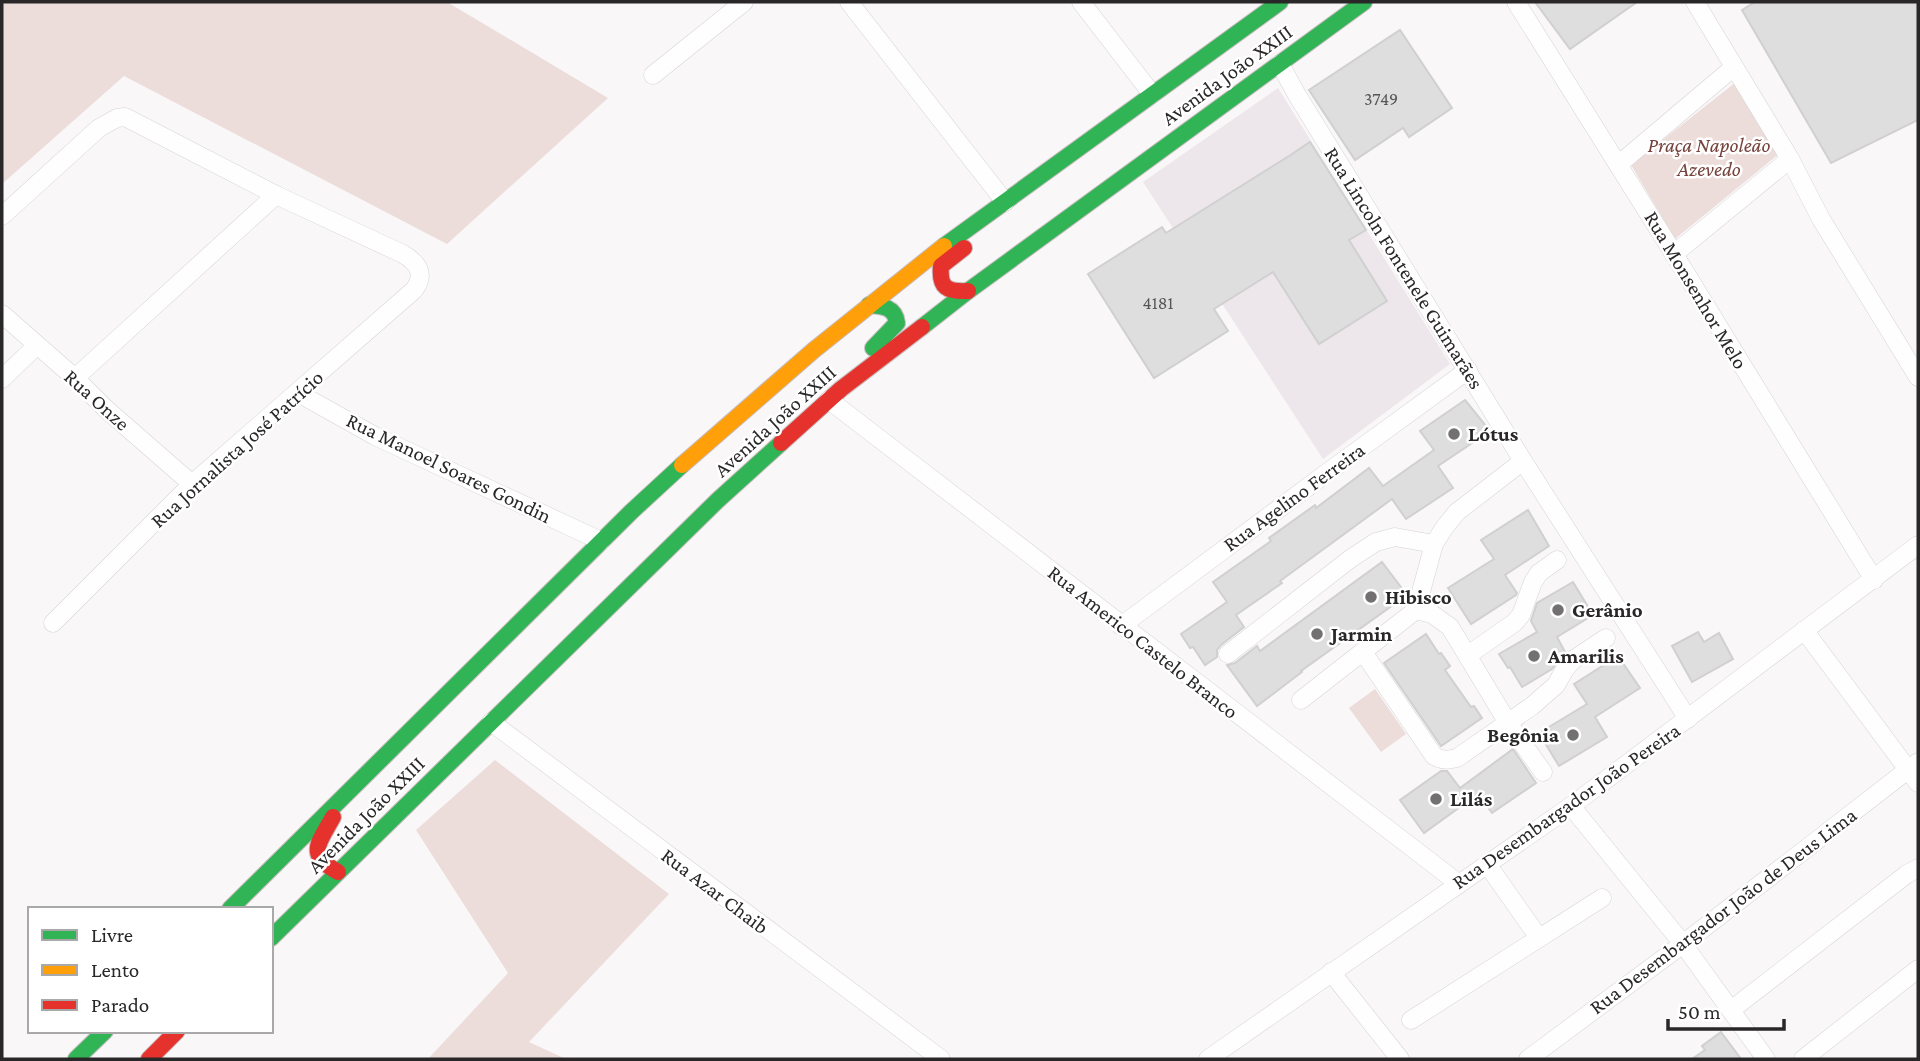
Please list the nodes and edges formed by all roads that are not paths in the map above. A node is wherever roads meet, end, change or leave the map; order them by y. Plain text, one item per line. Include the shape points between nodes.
1 (744, 2) edge
2 (849, 2) edge
3 (1081, 2) edge
4 (1364, 2) edge
5 (1516, 2) edge
6 (1695, 2) edge
7 (1274, 3) edge
8 (1280, 64) junction
9 (1734, 66) junction
10 (653, 75) dead end
11 (1152, 94) junction
12 (1790, 159) junction
13 (1618, 165) junction
14 (275, 195) junction
15 (1005, 202) junction
16 (2, 216) edge
17 (1674, 254) junction
18 (968, 290) junction
19 (869, 305) junction
20 (2, 314) edge
21 (36, 346) junction
22 (1468, 370) junction
23 (1918, 377) edge
24 (2, 379) edge
25 (75, 379) junction
26 (298, 393) junction
27 (835, 394) junction
28 (1523, 461) junction
29 (192, 484) junction
30 (601, 541) junction
31 (1434, 544) junction
32 (1918, 545) edge
33 (1558, 559) dead end
34 (1874, 580) junction
35 (1416, 610) junction
36 (53, 623) dead end
37 (1121, 625) junction
38 (1804, 630) junction
39 (1606, 638) dead end
40 (1363, 652) junction
41 (1228, 654) dead end
42 (1468, 655) junction
43 (1301, 700) dead end
44 (1688, 719) junction
45 (491, 722) junction
46 (1508, 723) junction
47 (1915, 771) edge
48 (1543, 772) dead end
49 (342, 799) junction
50 (1571, 806) junction
51 (1487, 863) junction
52 (1918, 867) edge
53 (338, 872) junction
54 (1458, 883) junction
55 (1602, 898) dead end
56 (232, 907) edge
57 (273, 936) edge
58 (1539, 938) junction
59 (1683, 944) junction
60 (1918, 969) edge
61 (1331, 972) junction
62 (1731, 1010) junction
63 (1411, 1020) dead end
64 (103, 1033) edge
65 (175, 1033) edge
66 (76, 1059) edge
67 (149, 1059) edge
68 (940, 1059) edge
69 (1208, 1059) edge
70 (1400, 1059) edge
71 (1528, 1059) edge
72 (1766, 1059) edge
73 (1803, 1059) edge

1 - 10 street
2 - 15 street
3 - 11 street
4 - 8 main road, Avenida João XXIII
5 - 13 street, Rua Monsenhor Melo
6 - 9 street
7 - 11 main road, Avenida João XXIII
8 - 18 main road, Avenida João XXIII
8 - 22 street, Rua Lincoln Fontenele Guimarães
9 - 12 street
9 - 13 street
11 - 15 main road, Avenida João XXIII
12 - 17 street
12 - 23 street via 1821,219
13 - 17 street, Rua Monsenhor Melo
14 - 16 street via 125,117 109,121 90,135
14 - 25 street
14 - 26 street, Rua Jornalista José Patrício via 403,254 416,263 421,276 414,290
15 - 18 main road via 986,229 941,266 939,275 946,289
15 - 19 main road, Avenida João XXIII
17 - 34 street, Rua Monsenhor Melo
18 - 27 main road, Avenida João XXIII
19 - 27 main road via 892,309 897,323
19 - 30 main road, Avenida João XXIII via 685,461
20 - 21 street, Rua Onze
21 - 24 street
21 - 25 street, Rua Onze
22 - 28 street, Rua Lincoln Fontenele Guimarães
22 - 37 street, Rua Agelino Ferreira
25 - 29 street, Rua Onze
26 - 29 street, Rua Jornalista José Patrício
26 - 30 street, Rua Manoel Soares Gondin via 375,436
27 - 37 street, Rua Americo Castelo Branco
27 - 45 main road, Avenida João XXIII via 718,500
28 - 31 street via 1457,512
28 - 44 street, Rua Lincoln Fontenele Guimarães
29 - 36 street, Rua Jornalista José Patrício
30 - 49 main road, Avenida João XXIII
31 - 35 street
31 - 41 street via 1395,537 1376,542
32 - 34 street, Rua Desembargador João Pereira
33 - 42 street via 1539,573 1514,623
34 - 38 street, Rua Desembargador João Pereira
35 - 40 street
35 - 42 street via 1443,620
37 - 54 street, Rua Americo Castelo Branco
38 - 44 street, Rua Desembargador João Pereira
38 - 47 street
39 - 46 street via 1573,660 1547,694
40 - 43 street
40 - 46 street via 1440,760 1457,758
42 - 46 street
44 - 50 street, Rua Desembargador João Pereira
45 - 53 main road, Avenida João XXIII
45 - 68 street, Rua Azar Chaib
46 - 48 street
47 - 59 street, Rua Desembargador João de Deus Lima
49 - 53 main road via 317,850 321,863
49 - 56 main road, Avenida João XXIII
50 - 51 street, Rua Desembargador João Pereira
50 - 59 street
51 - 54 street, Rua Desembargador João Pereira
51 - 58 street
52 - 62 street
53 - 57 main road, Avenida João XXIII
54 - 61 street, Rua Desembargador João Pereira
55 - 58 street
58 - 63 street
59 - 62 street
59 - 71 street, Rua Desembargador João de Deus Lima
60 - 73 street
61 - 69 street, Rua Desembargador João Pereira
61 - 70 street
62 - 72 street
64 - 66 main road
65 - 67 main road

